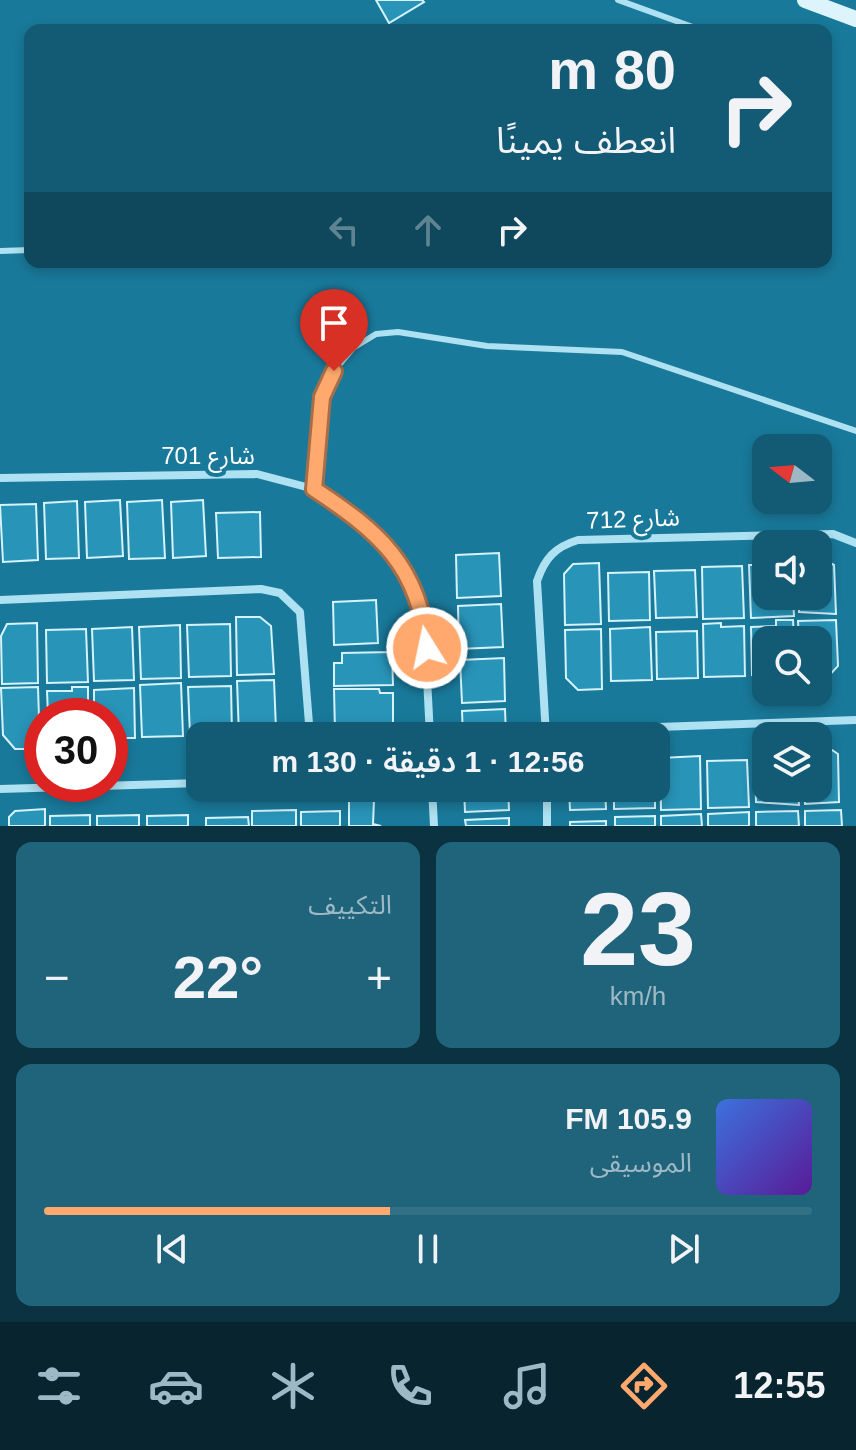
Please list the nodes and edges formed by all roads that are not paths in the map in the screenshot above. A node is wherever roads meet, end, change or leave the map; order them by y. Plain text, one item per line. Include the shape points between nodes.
1 (618, 0) edge
2 (805, 0) edge
3 (856, 19) edge
4 (684, 24) edge
5 (24, 250) edge
6 (0, 251) edge
7 (856, 431) edge
8 (0, 478) edge
9 (314, 489) junction
10 (856, 543) edge
11 (0, 600) edge
12 (856, 720) edge
13 (309, 722) edge
14 (429, 722) edge
15 (545, 722) edge
16 (670, 728) edge
17 (186, 783) edge
18 (0, 789) edge
19 (433, 802) edge
20 (547, 802) edge
21 (434, 826) edge
22 (547, 826) edge

1 - 4 lane
2 - 3 main road
5 - 6 lane
7 - 9 lane via 622,352 376,334 353,348 322,397
8 - 9 street, شارع 701 via 257,474
9 - 14 street, شارع 701 via 381,537 407,575 424,620
10 - 15 street, شارع 712 via 833,534 578,540 564,545 542,564 537,581
11 - 13 street via 261,589 280,593 300,612
12 - 16 street
17 - 18 street
19 - 21 street
20 - 22 street

